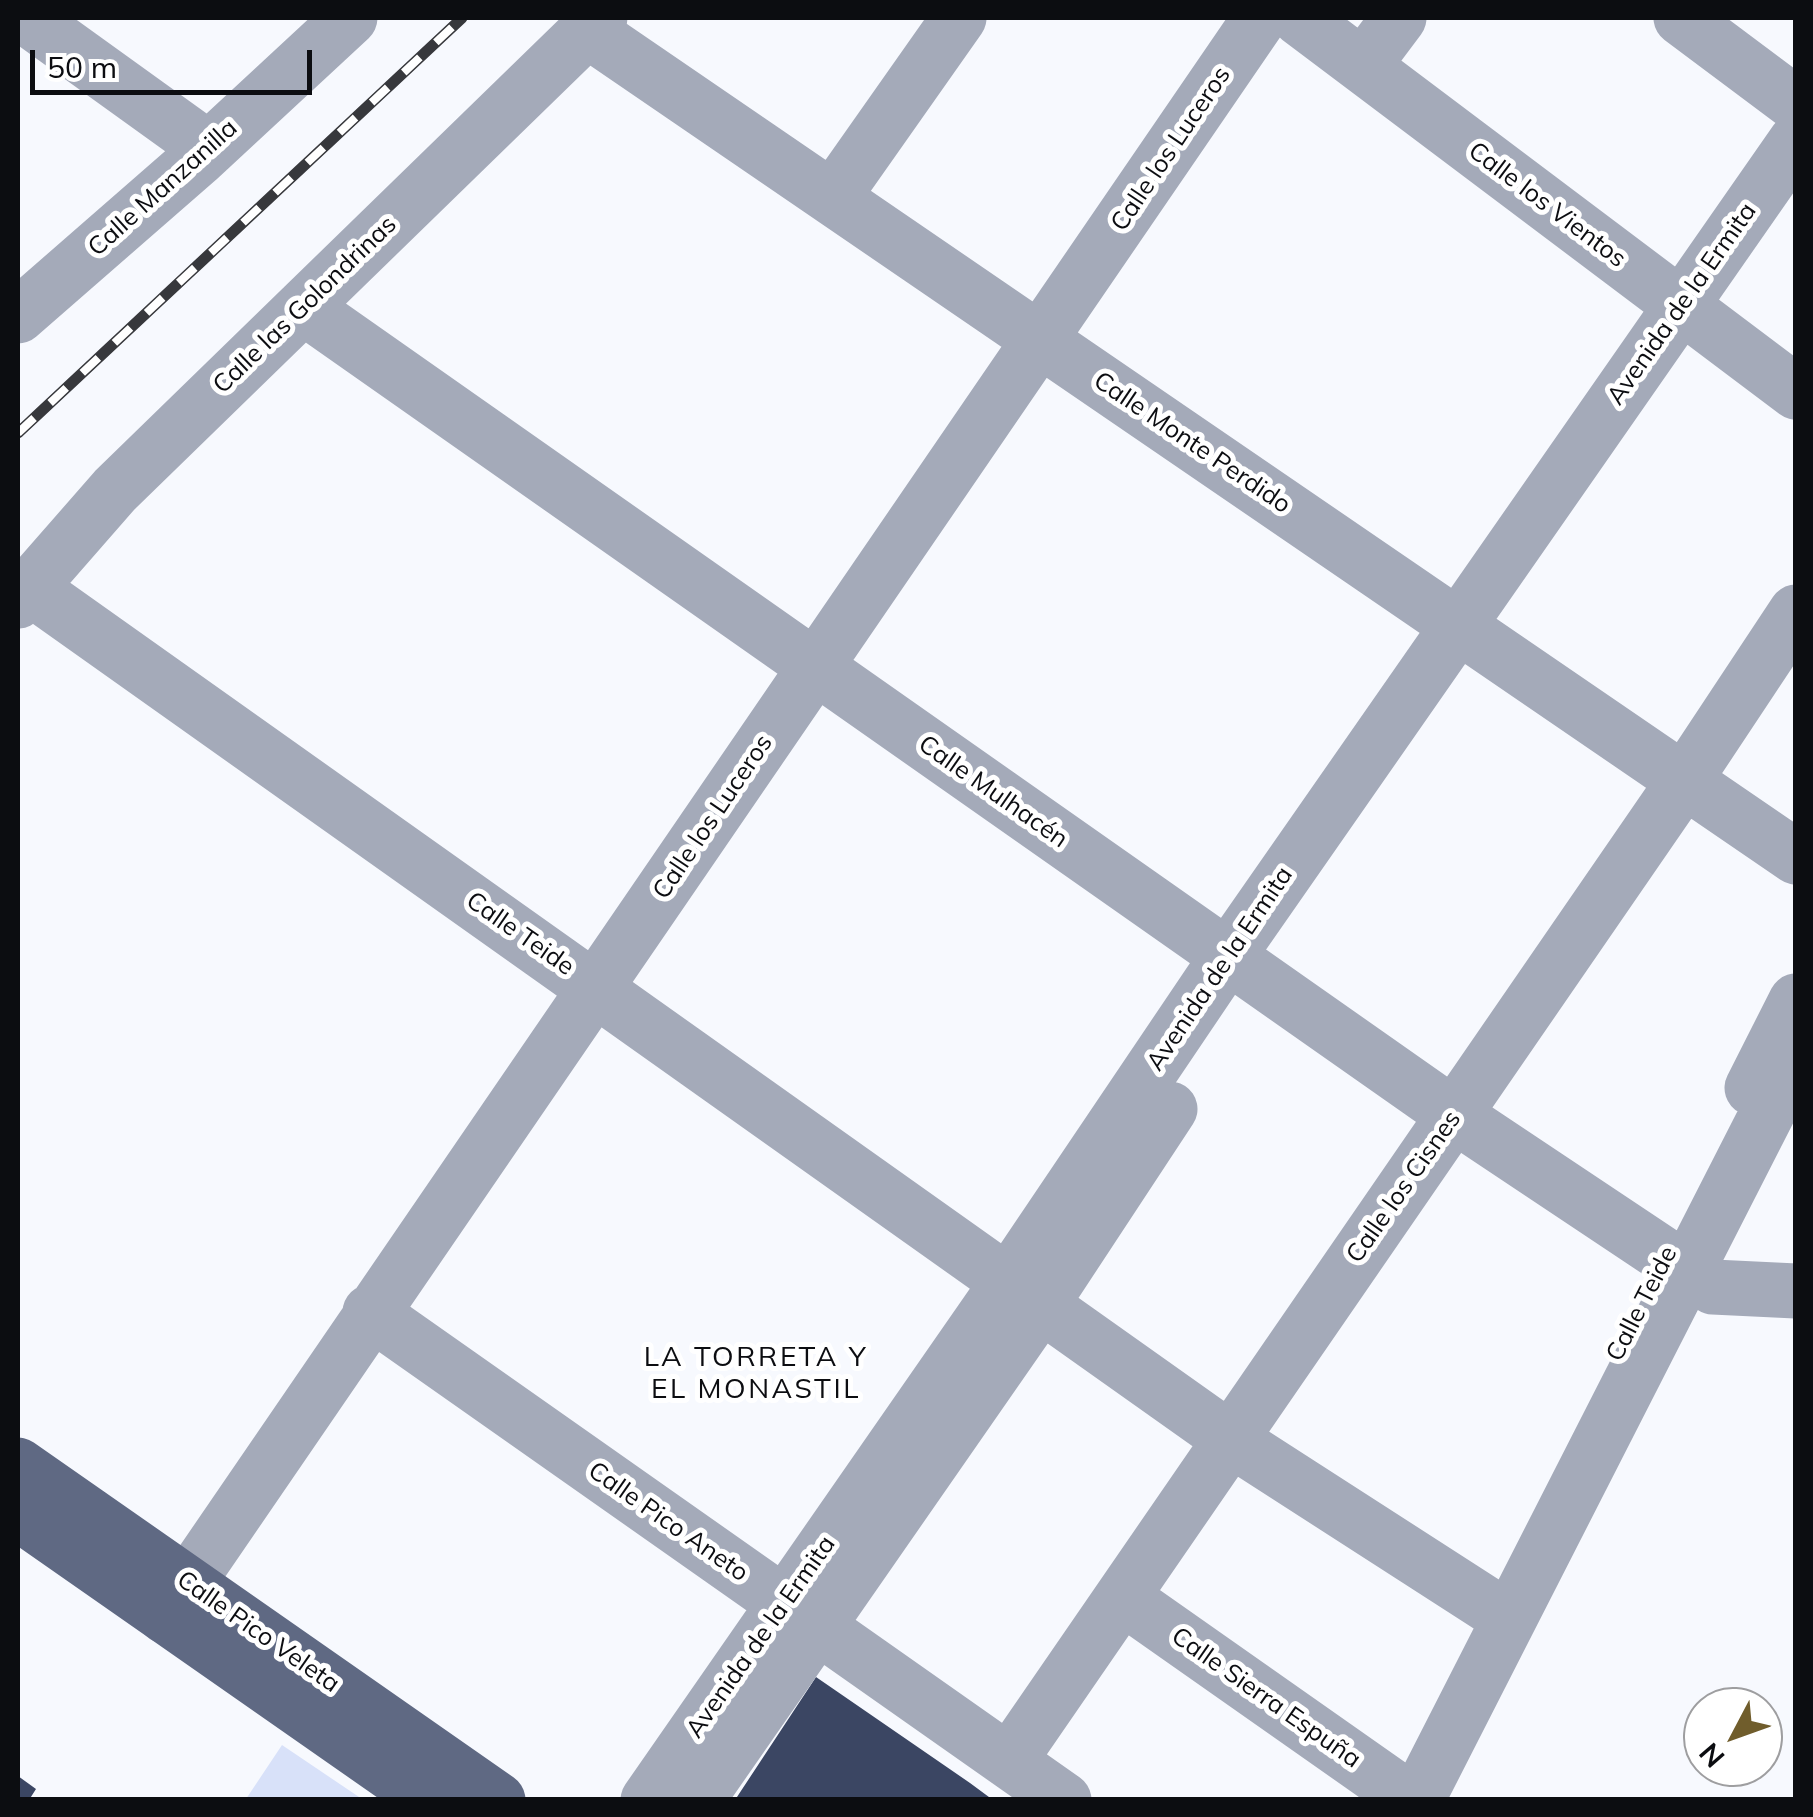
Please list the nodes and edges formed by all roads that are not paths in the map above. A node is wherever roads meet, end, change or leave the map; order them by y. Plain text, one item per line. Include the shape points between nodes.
1 (27, 18) edge
2 (350, 18) edge
3 (959, 18) edge
4 (1260, 18) edge
5 (1299, 18) edge
6 (1399, 18) edge
7 (1681, 18) edge
8 (594, 24) edge
9 (1363, 66) junction
10 (1796, 104) edge
11 (1796, 141) edge
12 (209, 149) junction
13 (1796, 197) edge
14 (833, 198) junction
15 (302, 308) junction
16 (1693, 315) junction
17 (18, 316) edge
18 (1040, 340) junction
19 (1796, 392) edge
20 (24, 595) edge
21 (1796, 612) edge
22 (1470, 634) junction
23 (816, 667) junction
24 (1684, 780) junction
25 (1796, 857) edge
26 (1242, 966) junction
27 (596, 988) junction
28 (1796, 1001) edge
29 (1796, 1057) edge
30 (1454, 1115) junction
31 (1796, 1118) edge
32 (1689, 1271) junction
33 (1796, 1291) edge
34 (1025, 1294) junction
35 (370, 1312) junction
36 (1230, 1439) junction
37 (18, 1466) edge
38 (18, 1513) edge
39 (1122, 1596) junction
40 (176, 1599) junction
41 (1494, 1610) junction
42 (800, 1616) junction
43 (1474, 1690) junction
44 (1009, 1761) junction
45 (429, 1800) edge
46 (498, 1800) edge
47 (648, 1800) edge
48 (697, 1800) edge
49 (1064, 1800) edge
50 (1414, 1800) edge
51 (1448, 1800) edge

1 - 12 street
2 - 12 street, Calle Manzanilla
3 - 14 street
4 - 18 street, Calle los Luceros
5 - 9 street, Calle los Vientos
6 - 9 street
7 - 10 street
8 - 14 street, Calle Monte Perdido
8 - 15 street, Calle las Golondrinas
9 - 16 street, Calle los Vientos
11 - 16 street, Avenida de la Ermita
12 - 17 street, Calle Manzanilla
13 - 16 street, Avenida de la Ermita
14 - 18 street, Calle Monte Perdido
15 - 20 street, Calle las Golondrinas via 115,490
15 - 23 street, Calle Mulhacén
16 - 19 street, Calle los Vientos
16 - 22 street, Avenida de la Ermita
18 - 22 street, Calle Monte Perdido
18 - 23 street, Calle los Luceros
20 - 27 street, Calle Teide
21 - 24 street, Calle los Cisnes
22 - 24 street, Calle Monte Perdido
22 - 26 street, Avenida de la Ermita
23 - 26 street, Calle Mulhacén
23 - 27 street, Calle los Luceros
24 - 25 street, Calle Monte Perdido
24 - 30 street, Calle los Cisnes
26 - 30 street, Calle Mulhacén
26 - 34 street, Avenida de la Ermita
27 - 34 street, Calle Teide
27 - 35 street, Calle los Luceros
28 - 32 street, Calle Teide
29 - 32 street
30 - 32 street, Calle Mulhacén
30 - 36 street, Calle los Cisnes
31 - 32 street
32 - 33 street
32 - 41 street, Calle Teide via 1506,1565
32 - 43 street
32 - 51 street via 1541,1628
34 - 36 street, Calle Teide
34 - 42 street, Avenida de la Ermita
35 - 40 street, Calle los Luceros
35 - 42 street, Calle Pico Aneto
36 - 39 street, Calle los Cisnes
36 - 41 street, Calle Teide
37 - 40 main road, Calle Pico Veleta
38 - 40 main road, Calle Pico Veleta
39 - 44 street, Calle los Cisnes
39 - 50 street, Calle Sierra Espuña
40 - 45 main road, Calle Pico Veleta
40 - 46 main road, Calle Pico Veleta
41 - 43 street, Calle Teide
42 - 44 street, Calle Pico Aneto
42 - 47 street, Avenida de la Ermita
42 - 48 street, Avenida de la Ermita
43 - 50 street
44 - 49 street, Calle Pico Aneto

